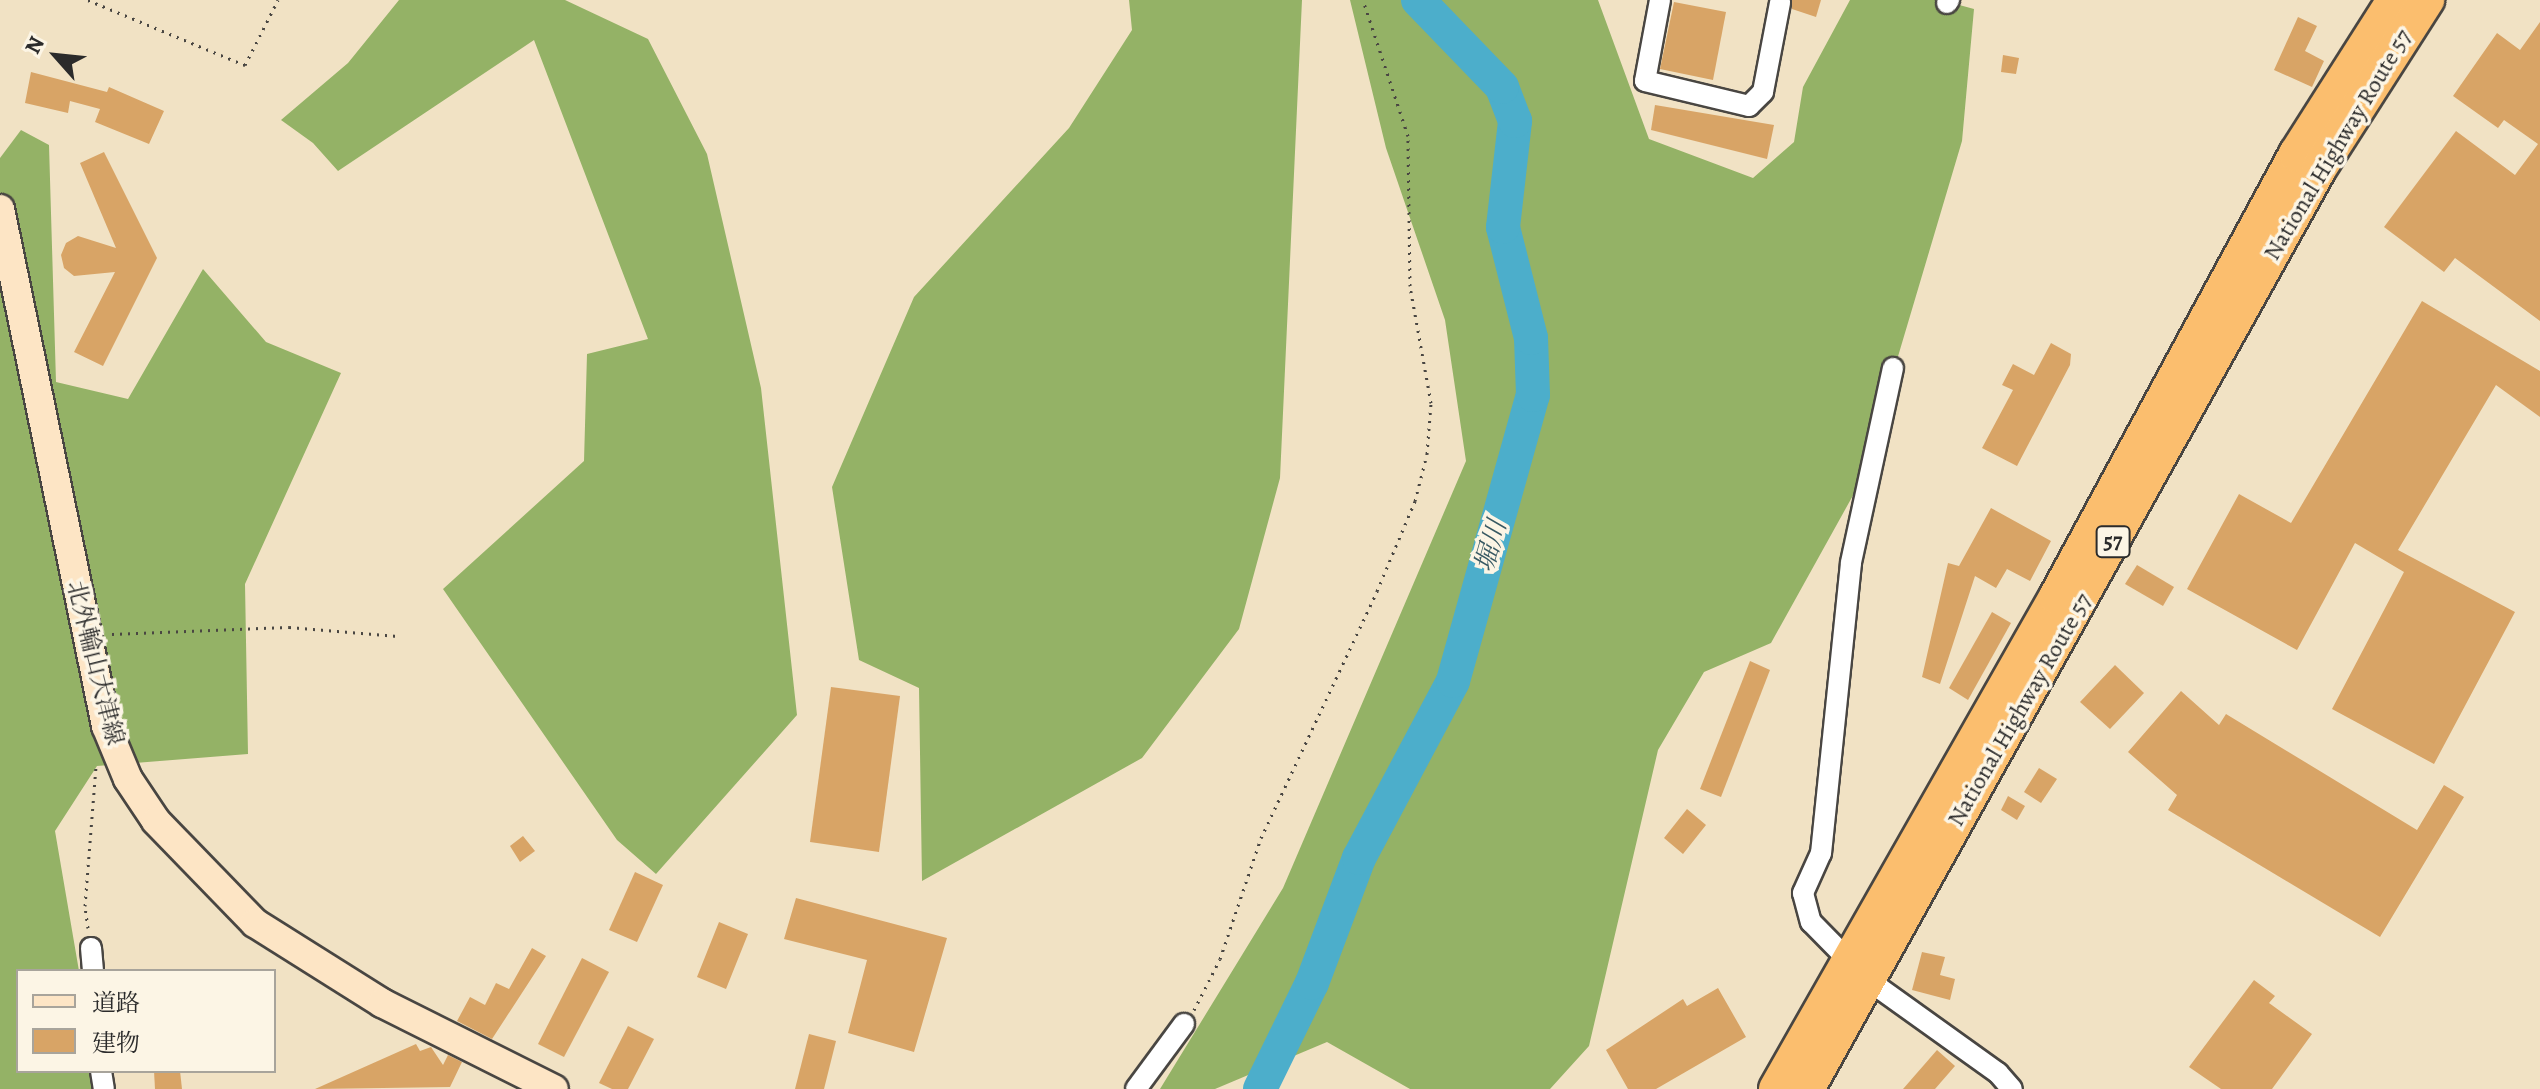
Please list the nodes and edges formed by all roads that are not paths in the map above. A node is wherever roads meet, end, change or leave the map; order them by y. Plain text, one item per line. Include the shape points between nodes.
1 (1660, 0) edge
2 (2394, 0) edge
3 (2427, 0) edge
4 (1777, 1) edge
5 (0, 209) edge
6 (1893, 368) dead end
7 (91, 948) road end
8 (93, 969) edge
9 (1859, 969) junction
10 (1184, 1024) road end
11 (554, 1089) edge
12 (1136, 1089) edge
13 (1776, 1089) edge
14 (1807, 1089) edge
15 (2012, 1089) edge

1 - 4 street via 1645,81 1749,106 1763,92
2 - 9 highway, National Highway Route 57 / 57 via 2296,154
3 - 9 highway, National Highway Route 57 / 57 via 2319,169
5 - 11 main road, 北外輪山大津線 via 106,726 128,779 156,821 235,907 382,1003
6 - 9 street via 1851,563 1821,853 1803,893 1811,922
7 - 8 street
9 - 13 highway, National Highway Route 57 / 57
9 - 14 highway, National Highway Route 57 / 57
9 - 15 street
10 - 12 street

